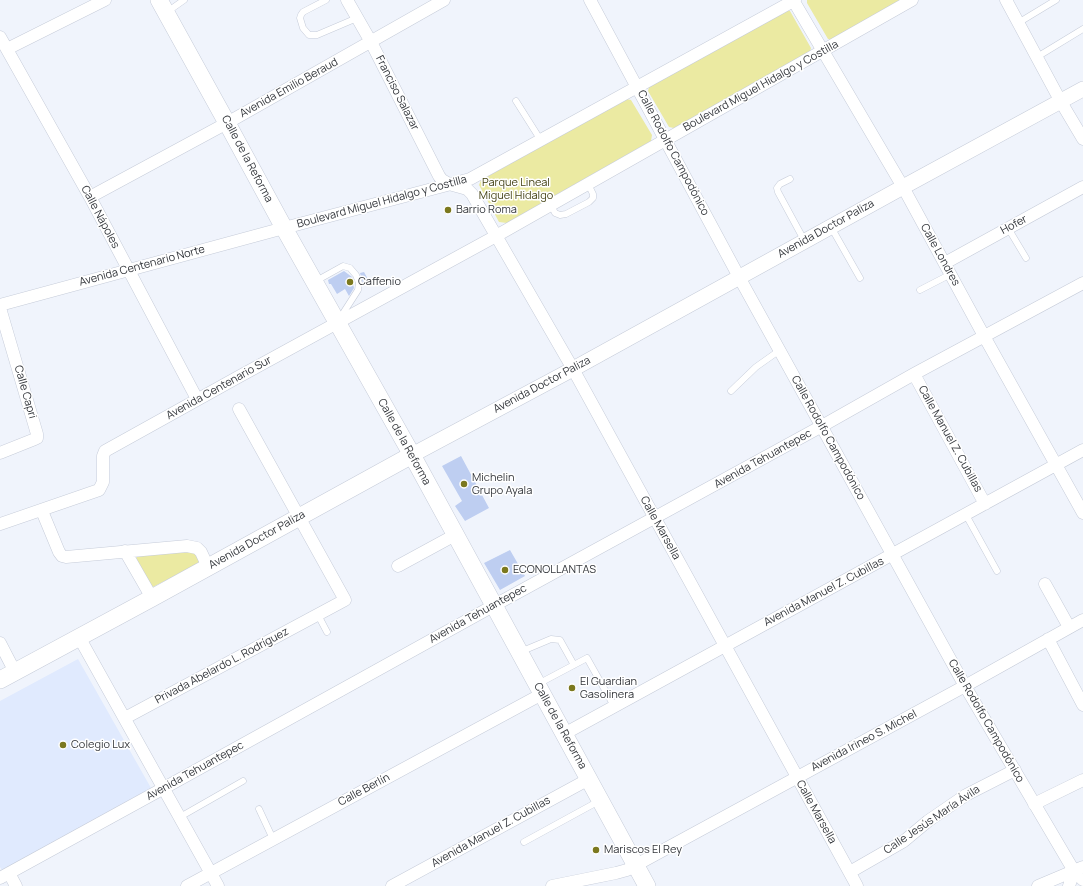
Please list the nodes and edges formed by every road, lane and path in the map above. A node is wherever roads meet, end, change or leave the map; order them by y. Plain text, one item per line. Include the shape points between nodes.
1 (105, 0) edge
2 (184, 0) edge
3 (326, 0) edge
4 (347, 0) edge
5 (444, 0) edge
6 (590, 0) edge
7 (794, 0) edge
8 (912, 0) edge
9 (1006, 0) edge
10 (1056, 0) edge
11 (162, 7) edge
12 (357, 18) junction
13 (1018, 23) junction
14 (1083, 29) edge
15 (0, 37) edge
16 (371, 42) junction
17 (7, 49) junction
18 (824, 51) junction
19 (1037, 56) junction
20 (637, 87) junction
21 (1083, 89) edge
22 (516, 101) dead end
23 (1061, 102) junction
24 (227, 123) junction
25 (540, 139) junction
26 (665, 139) junction
27 (1083, 139) edge
28 (790, 179) dead end
29 (449, 184) junction
30 (902, 187) junction
31 (1083, 188) edge
32 (90, 197) junction
33 (831, 227) junction
34 (284, 228) junction
35 (1008, 228) junction
36 (496, 236) junction
37 (804, 240) junction
38 (1026, 258) dead end
39 (945, 263) junction
40 (129, 270) junction
41 (951, 274) junction
42 (739, 277) junction
43 (860, 278) dead end
44 (314, 282) junction
45 (1083, 283) edge
46 (920, 290) dead end
47 (0, 305) edge
48 (0, 308) edge
49 (338, 323) junction
50 (984, 336) junction
51 (780, 350) junction
52 (573, 369) junction
53 (914, 374) junction
54 (731, 392) dead end
55 (198, 399) junction
56 (239, 409) dead end
57 (822, 426) junction
58 (1083, 450) edge
59 (0, 453) edge
60 (412, 455) junction
61 (1056, 465) junction
62 (985, 504) junction
63 (42, 511) junction
64 (1083, 513) edge
65 (966, 515) junction
66 (299, 517) junction
67 (654, 518) junction
68 (0, 524) edge
69 (455, 535) junction
70 (126, 551) junction
71 (893, 555) junction
72 (398, 566) dead end
73 (208, 567) junction
74 (997, 571) dead end
75 (1045, 584) dead end
76 (152, 598) junction
77 (493, 606) junction
78 (318, 615) junction
79 (1083, 620) edge
80 (1070, 627) junction
81 (327, 632) dead end
82 (79, 637) junction
83 (1048, 639) junction
84 (0, 643) edge
85 (725, 645) junction
86 (519, 652) junction
87 (574, 665) junction
88 (15, 672) junction
89 (0, 680) edge
90 (965, 686) junction
91 (539, 689) junction
92 (1083, 705) edge
93 (614, 706) junction
94 (125, 718) junction
95 (564, 734) junction
96 (1015, 770) junction
97 (797, 777) junction
98 (589, 779) junction
99 (1083, 780) edge
100 (243, 781) dead end
101 (164, 788) junction
102 (601, 801) junction
103 (1034, 804) junction
104 (259, 809) dead end
105 (180, 817) junction
106 (273, 839) junction
107 (524, 842) dead end
108 (636, 866) junction
109 (1078, 869) edge
110 (850, 872) junction
111 (210, 873) junction
112 (4, 875) edge
113 (1083, 880) edge
114 (16, 886) edge
115 (187, 886) edge
116 (218, 886) edge
117 (392, 886) edge
118 (552, 886) edge
119 (647, 886) edge
120 (857, 886) edge
121 (1038, 886) edge
122 (1069, 886) edge

1 - 17 street
2 - 11 lane
3 - 12 lane via 301,15 303,28 309,35 317,35
4 - 12 street, Franciso Salazar
5 - 16 street, Avenida Emilio Beraud
6 - 20 street, Calle Rodolfo Campodónico
7 - 18 street, Calle Londres
7 - 20 street, Boulevard Miguel Hidalgo y Costilla
8 - 18 street, Boulevard Miguel Hidalgo y Costilla
9 - 13 street
10 - 13 lane
11 - 24 main road, Calle de la Reforma
12 - 16 street, Franciso Salazar
13 - 19 street
14 - 19 lane
15 - 17 street, Calle Nápoles
16 - 24 street, Avenida Emilio Beraud
16 - 29 street, Franciso Salazar via 438,176
17 - 32 street, Calle Nápoles
18 - 26 street, Boulevard Miguel Hidalgo y Costilla
18 - 30 street, Calle Londres
19 - 23 street
20 - 25 street, Boulevard Miguel Hidalgo y Costilla
20 - 26 street, Calle Rodolfo Campodónico
21 - 23 street, Avenida Doctor Paliza
22 - 25 lane
23 - 27 street
23 - 30 street, Avenida Doctor Paliza
24 - 32 street, Avenida Emilio Beraud
24 - 34 main road, Calle de la Reforma
25 - 29 street, Boulevard Miguel Hidalgo y Costilla via 470,179
26 - 36 street, Boulevard Miguel Hidalgo y Costilla
26 - 42 street, Calle Rodolfo Campodónico
28 - 37 lane via 777,188
29 - 34 street, Boulevard Miguel Hidalgo y Costilla
29 - 36 street, Calle Marsella via 467,188
30 - 33 street, Avenida Doctor Paliza
30 - 39 street, Calle Londres
31 - 35 street, Hofer
32 - 40 street, Calle Nápoles
33 - 37 street, Avenida Doctor Paliza
33 - 43 lane
34 - 40 street, Avenida Centenario Norte
34 - 44 main road, Calle de la Reforma
35 - 38 lane
35 - 39 street, Hofer
36 - 49 street, Boulevard Miguel Hidalgo y Costilla
36 - 52 street, Calle Marsella
37 - 42 street, Avenida Doctor Paliza
39 - 41 street, Calle Londres
40 - 47 street, Avenida Centenario Norte
40 - 55 street, Calle Nápoles
41 - 46 lane
41 - 50 street, Calle Londres
42 - 51 street, Calle Rodolfo Campodónico
42 - 52 street, Avenida Doctor Paliza
44 - 49 main road, Calle de la Reforma
44 - 49 lane via 343,266 350,268 356,275 358,290
45 - 50 street, Avenida Tehuantepec
48 - 59 street, Calle Capri via 37,438
49 - 55 street, Avenida Centenario Sur
49 - 60 main road, Calle de la Reforma
50 - 53 street, Avenida Tehuantepec
50 - 61 street, Calle Londres
51 - 54 lane via 756,367
51 - 57 street, Calle Rodolfo Campodónico
52 - 60 street, Avenida Doctor Paliza
52 - 67 street, Calle Marsella
53 - 57 street, Avenida Tehuantepec
53 - 62 street, Calle Manuel Z. Cubillas
55 - 63 street, Avenida Centenario Sur via 105,451 103,482 99,490
56 - 66 street
57 - 67 street, Avenida Tehuantepec
57 - 71 street, Calle Rodolfo Campodónico
58 - 61 street, Avenida Manuel Z. Cubillas
60 - 66 main road, Avenida Doctor Paliza
60 - 69 main road, Calle de la Reforma
61 - 62 street, Avenida Manuel Z. Cubillas
61 - 64 street, Calle Londres
62 - 65 street, Avenida Manuel Z. Cubillas
63 - 68 street
63 - 70 street via 62,556
65 - 71 street, Avenida Manuel Z. Cubillas
65 - 74 lane
66 - 73 main road, Avenida Doctor Paliza
66 - 78 street, Privada Abelardo L. Rodríguez via 346,600
67 - 77 street, Avenida Tehuantepec
67 - 85 street, Calle Marsella
69 - 72 street
69 - 77 main road, Calle de la Reforma
70 - 73 street via 193,546 201,552
70 - 76 street
71 - 85 street, Avenida Manuel Z. Cubillas
71 - 90 street, Calle Rodolfo Campodónico
73 - 76 main road, Avenida Doctor Paliza
75 - 80 street
76 - 82 main road, Avenida Doctor Paliza
77 - 86 main road, Calle de la Reforma
77 - 101 street, Avenida Tehuantepec
78 - 81 lane
78 - 94 street, Privada Abelardo L. Rodríguez
79 - 80 street, Avenida Irineo S. Michel
80 - 83 street, Avenida Irineo S. Michel
82 - 88 main road, Avenida Doctor Paliza
82 - 94 street
83 - 90 street, Avenida Irineo S. Michel
83 - 92 street
84 - 88 street
85 - 93 street, Avenida Manuel Z. Cubillas
85 - 97 street, Calle Marsella
86 - 87 lane via 551,639 560,640
86 - 91 main road, Calle de la Reforma
87 - 91 lane
87 - 93 lane via 587,658
88 - 89 main road, Avenida Doctor Paliza
90 - 96 street, Calle Rodolfo Campodónico
90 - 97 street, Avenida Irineo S. Michel
91 - 95 main road, Calle de la Reforma
91 - 106 street, Calle Berlín
93 - 95 street, Avenida Manuel Z. Cubillas
94 - 101 street
95 - 98 main road, Calle de la Reforma
96 - 103 street, Calle Rodolfo Campodónico
96 - 110 street, Calle Jesús María Ávila via 966,795 904,841
97 - 108 street, Avenida Irineo S. Michel
97 - 110 street, Calle Marsella
98 - 102 main road, Calle de la Reforma
98 - 117 street, Avenida Manuel Z. Cubillas
99 - 103 street
100 - 105 lane
101 - 105 street
101 - 112 street, Avenida Tehuantepec
102 - 107 lane
102 - 108 main road, Calle de la Reforma
103 - 109 street, Calle Rodolfo Campodónico
104 - 106 lane
105 - 111 street
106 - 111 street, Calle Berlín
108 - 118 street, Avenida Irineo S. Michel via 616,873
108 - 119 main road, Calle de la Reforma
109 - 113 street, Calle Rodolfo Campodónico
109 - 121 street
109 - 122 street
110 - 120 street, Calle Marsella
111 - 115 street, Calle Berlín
111 - 116 street
112 - 114 street

